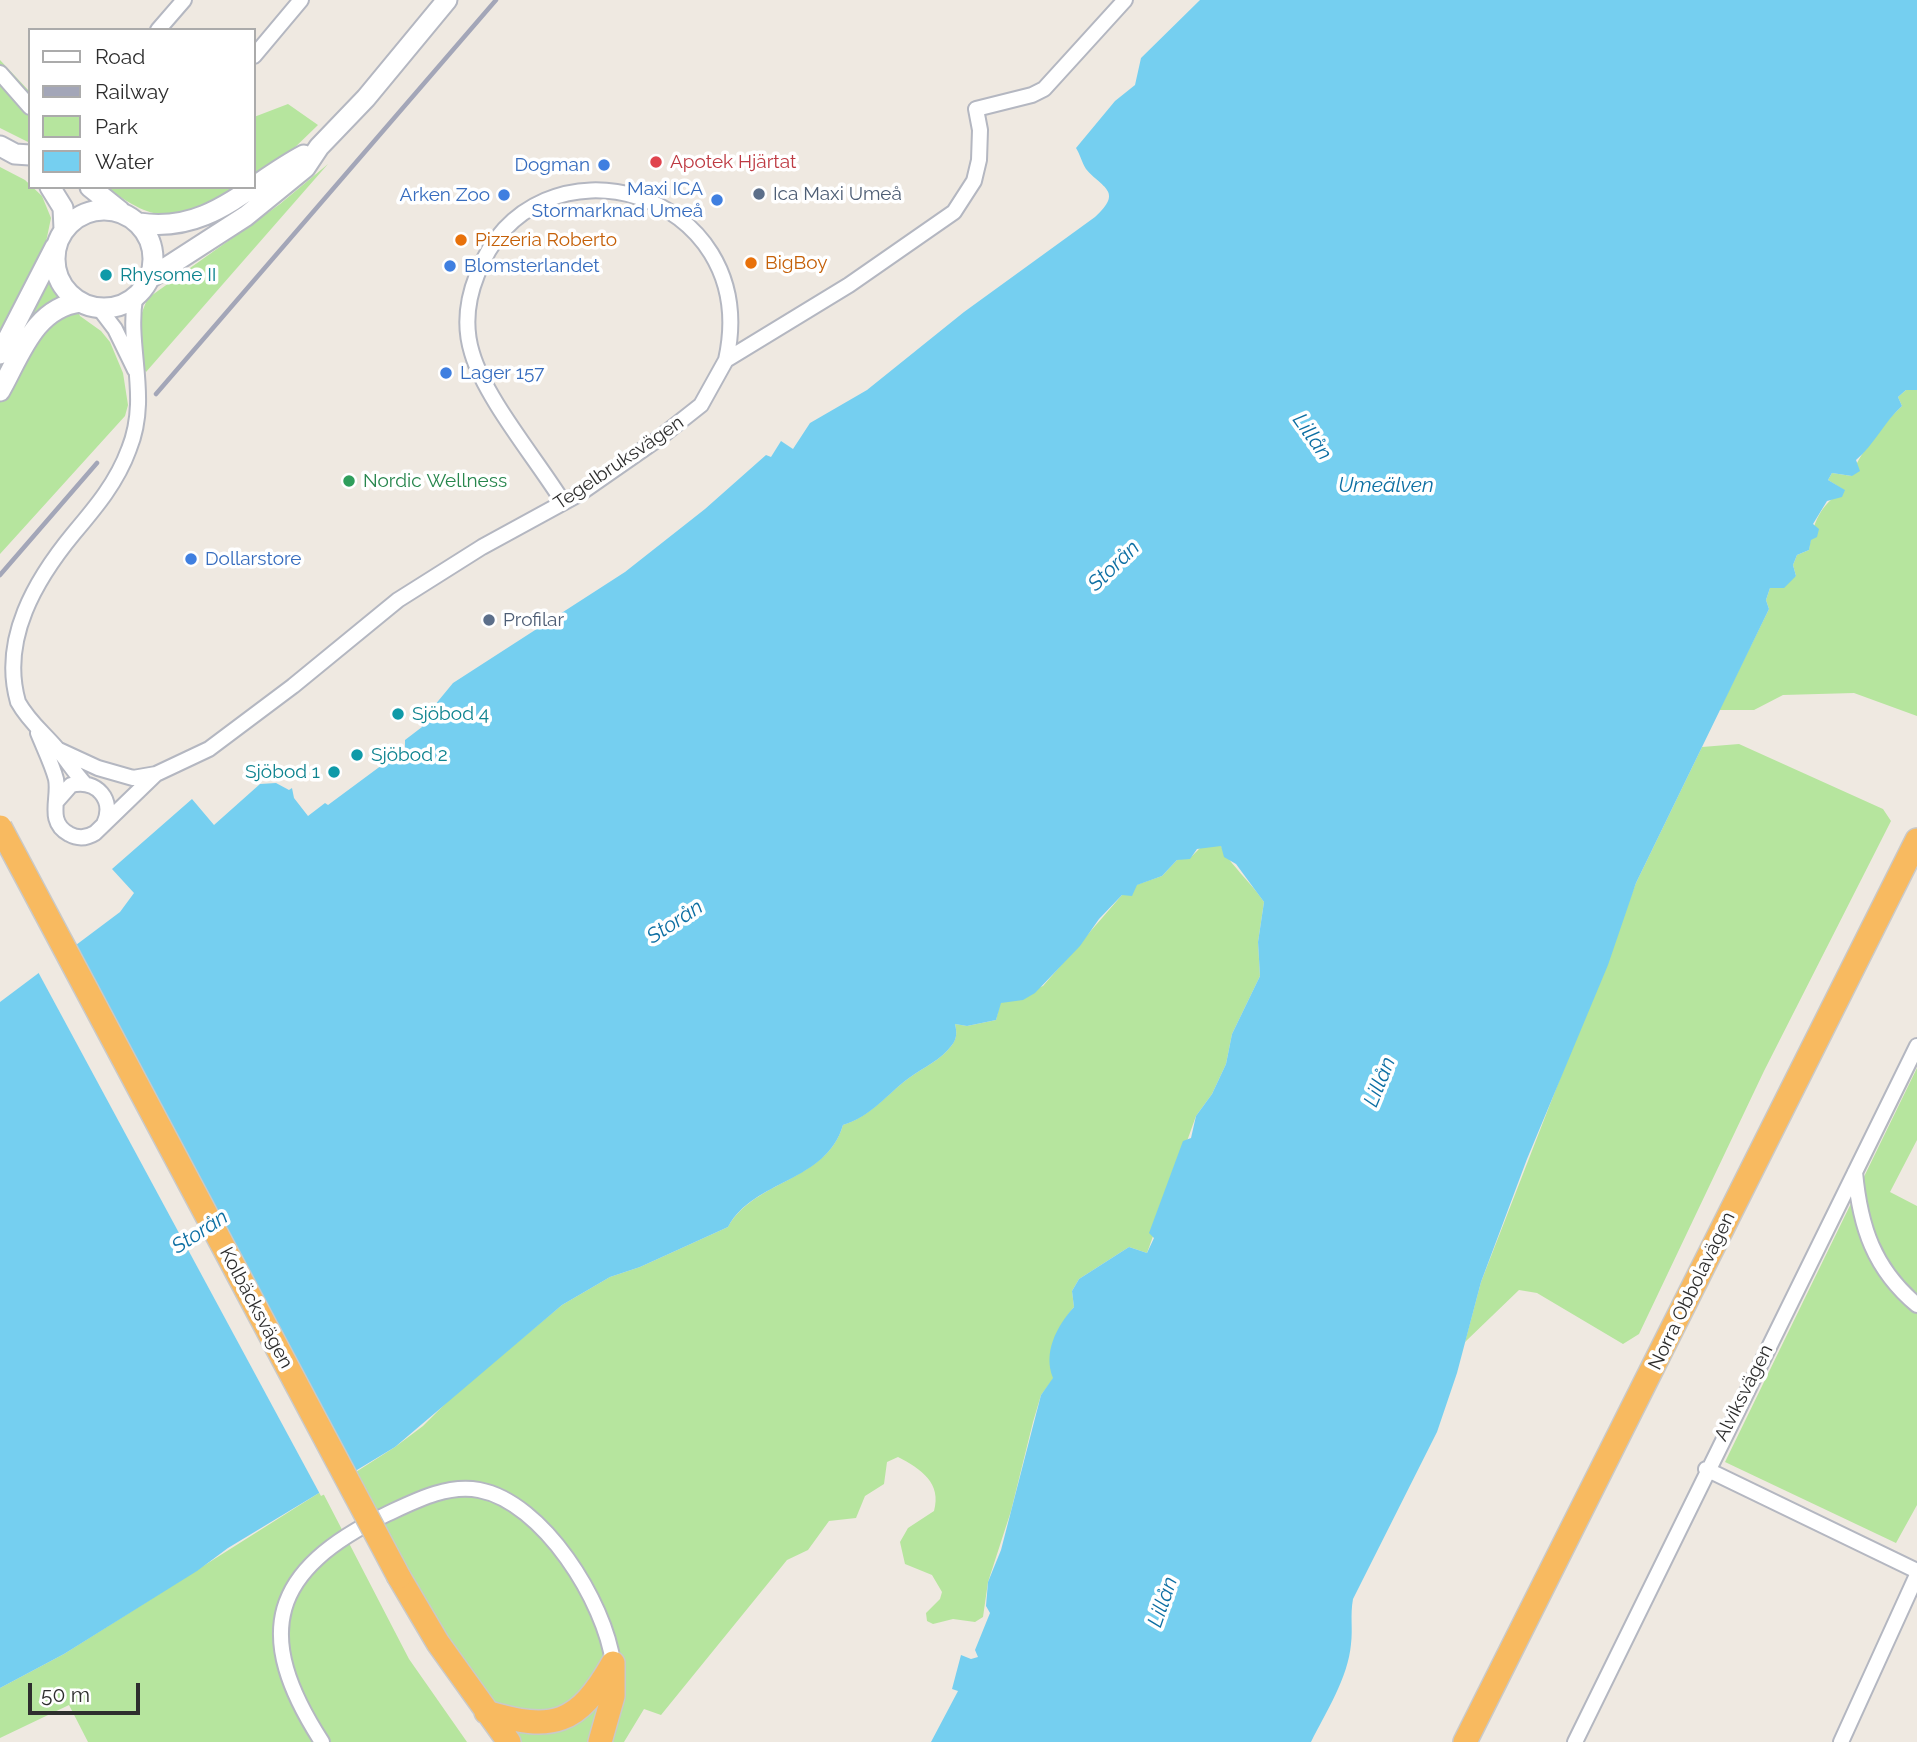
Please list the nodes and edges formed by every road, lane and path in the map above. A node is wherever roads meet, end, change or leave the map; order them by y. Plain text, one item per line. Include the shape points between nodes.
1 (184, 0) edge
2 (301, 0) edge
3 (447, 0) edge
4 (1125, 0) edge
5 (160, 28) edge
6 (256, 54) edge
7 (0, 73) edge
8 (28, 105) edge
9 (318, 147) junction
10 (15, 152) edge
11 (28, 169) edge
12 (256, 188) edge
13 (51, 189) edge
14 (92, 189) edge
15 (254, 189) edge
16 (121, 212) junction
17 (139, 223) junction
18 (60, 238) junction
19 (150, 278) junction
20 (135, 298) junction
21 (80, 302) junction
22 (99, 308) junction
23 (0, 354) edge
24 (726, 360) junction
25 (137, 373) junction
26 (0, 391) edge
27 (563, 502) junction
28 (37, 729) junction
29 (59, 750) junction
30 (156, 774) junction
31 (133, 778) junction
32 (91, 786) junction
33 (56, 802) junction
34 (104, 825) junction
35 (0, 827) edge
36 (1917, 840) edge
37 (0, 856) edge
38 (1917, 1046) edge
39 (1855, 1171) junction
40 (1917, 1305) edge
41 (1706, 1469) junction
42 (1917, 1573) edge
43 (394, 1581) junction
44 (612, 1655) junction
45 (485, 1712) junction
46 (322, 1742) edge
47 (492, 1742) edge
48 (509, 1742) edge
49 (600, 1742) edge
50 (1465, 1742) edge
51 (1575, 1742) edge
52 (1841, 1742) edge

1 - 5 street
2 - 6 street
3 - 9 main road via 374,89
4 - 24 street via 1044,89 976,109 979,160 974,181 954,212 849,285
7 - 8 street
9 - 12 main road
9 - 19 main road via 305,168 246,216
10 - 11 main road
13 - 18 main road via 63,208
14 - 16 main road
15 - 17 main road via 191,222 162,227
16 - 17 main road
16 - 18 main road via 91,211 75,218
17 - 19 main road via 154,259
18 - 21 main road via 55,265 58,278
18 - 23 main road
19 - 20 main road
20 - 22 main road
20 - 25 street via 132,318
21 - 22 main road
21 - 26 main road via 59,307 40,321
22 - 25 street
24 - 27 street, Tegelbruksvägen via 696,410
24 - 27 street via 732,334 723,277 700,237 664,207 632,194 592,191 547,201 511,225 489,252 474,282 467,319 469,342 484,382
25 - 28 street via 137,421 113,485 33,585 13,620 8,661 18,701
27 - 30 street, Tegelbruksvägen via 425,582 209,749
28 - 29 street
28 - 33 street via 56,780
29 - 31 street, Tegelbruksvägen
29 - 32 street
30 - 31 street, Tegelbruksvägen
30 - 34 street, Tegelbruksvägen
31 - 32 street
32 - 33 street via 67,788
32 - 34 street via 107,803
33 - 34 street via 55,817 67,833 85,837
35 - 43 highway, Kolbäcksvägen, bridge
36 - 50 highway, Norra Obbolavägen
37 - 43 highway, Kolbäcksvägen
38 - 39 street, Alviksvägen
39 - 40 street via 1870,1247 1894,1284
39 - 41 street, Alviksvägen
41 - 42 street
41 - 51 street, Alviksvägen
42 - 52 street
43 - 45 highway, Kolbäcksvägen
43 - 47 highway, Kolbäcksvägen via 434,1661
44 - 45 highway via 586,1704 565,1717 535,1724
44 - 46 street via 579,1573 525,1514 507,1500 480,1490 440,1492 372,1521 321,1553 284,1603 284,1667 298,1704
44 - 49 highway via 613,1696
45 - 48 highway, Kolbäcksvägen

